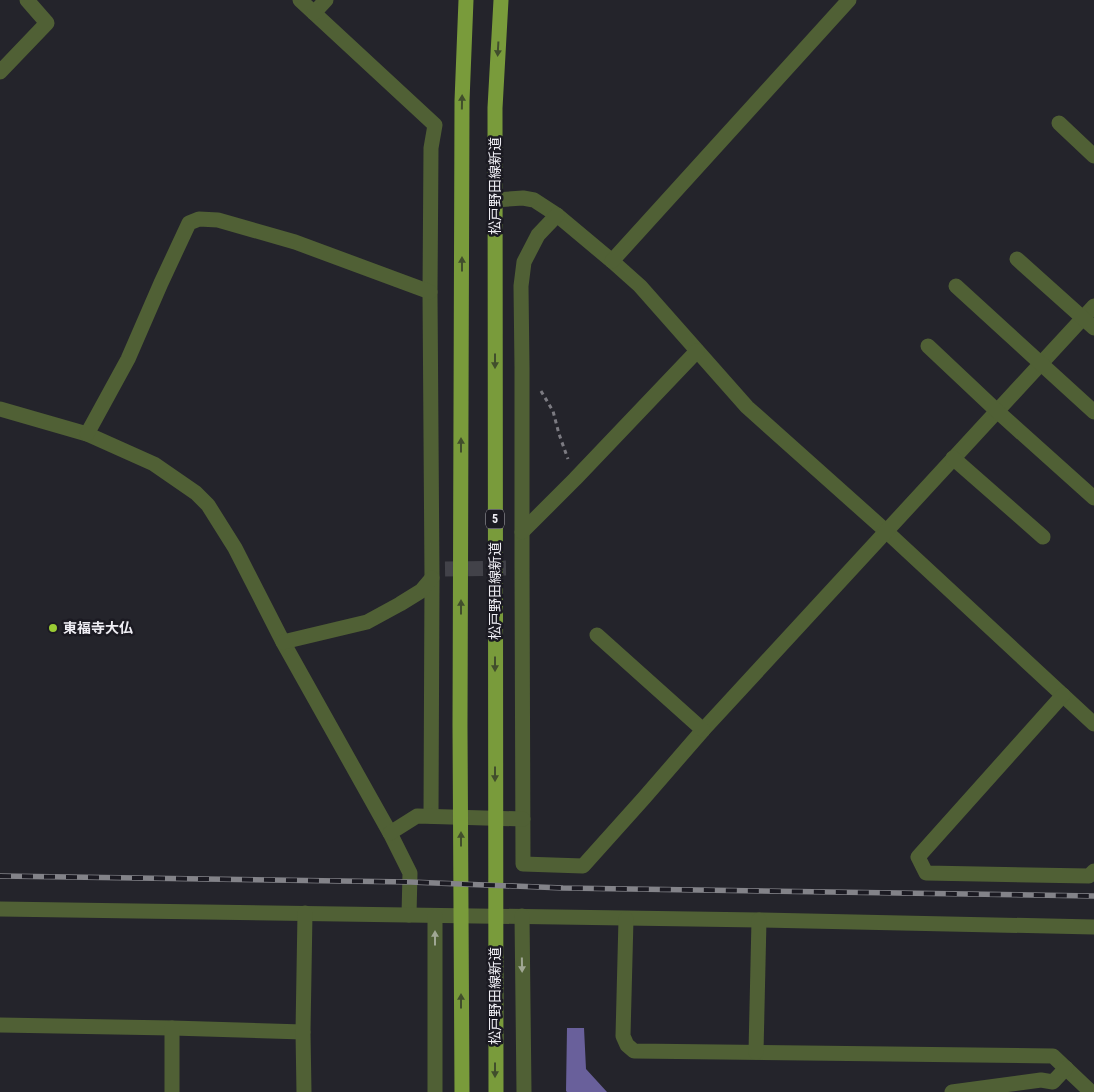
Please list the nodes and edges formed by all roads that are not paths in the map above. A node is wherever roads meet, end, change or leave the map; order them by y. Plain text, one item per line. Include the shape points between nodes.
1 (27, 0) edge
2 (300, 0) edge
3 (326, 0) edge
4 (466, 0) edge
5 (501, 0) edge
6 (849, 0) edge
7 (314, 13) junction
8 (0, 72) edge
9 (1059, 123) dead end
10 (1094, 156) edge
11 (495, 200) junction
12 (557, 215) junction
13 (1016, 259) dead end
14 (612, 261) junction
15 (956, 286) dead end
16 (430, 292) junction
17 (1094, 306) edge
18 (1088, 323) edge
19 (928, 346) dead end
20 (697, 351) junction
21 (1040, 363) junction
22 (0, 409) edge
23 (997, 411) junction
24 (1094, 412) edge
25 (87, 434) junction
26 (954, 458) junction
27 (1094, 498) edge
28 (522, 532) junction
29 (887, 532) junction
30 (1043, 537) dead end
31 (436, 572) junction
32 (597, 635) dead end
33 (283, 642) junction
34 (1062, 695) junction
35 (1094, 724) edge
36 (703, 730) junction
37 (431, 816) junction
38 (523, 819) junction
39 (390, 833) junction
40 (1094, 870) edge
41 (0, 908) edge
42 (305, 913) junction
43 (409, 915) junction
44 (435, 916) junction
45 (522, 916) junction
46 (626, 919) junction
47 (759, 920) junction
48 (1094, 927) edge
49 (0, 1025) edge
50 (172, 1028) junction
51 (303, 1032) junction
52 (756, 1052) junction
53 (1066, 1068) junction
54 (1088, 1091) edge
55 (172, 1092) edge
56 (304, 1092) edge
57 (435, 1092) edge
58 (462, 1092) edge
59 (496, 1092) edge
60 (524, 1092) edge
61 (952, 1092) edge

1 - 8 street via 47,24
2 - 7 street
3 - 7 street
58 -> 4 main road via 462,101
5 -> 11 main road, 松戸野田線新道 / 5 via 495,108
6 - 14 street
7 - 16 street via 435,125 431,148
9 - 10 street
11 - 12 street via 534,200
11 -> 59 main road, 松戸野田線新道 / 5
12 - 14 street
12 - 28 street via 538,235 524,262 521,286
13 - 18 street
14 - 20 street via 640,286
15 - 21 street
16 - 25 street via 295,242 218,220 199,219 189,223 128,359
16 - 31 street
17 - 18 street
18 - 21 street
19 - 23 street
20 - 28 street
20 - 29 street via 747,407
21 - 23 street
21 - 24 street
22 - 25 street
23 - 26 street
23 - 27 street
25 - 33 street via 154,464 208,505 235,548
26 - 29 street
26 - 30 street
28 - 38 street via 517,568
29 - 34 street
29 - 36 street
31 - 33 street via 420,591 367,622
31 - 37 street
32 - 36 street
33 - 39 street
34 - 35 street
34 - 40 street via 918,857 926,873 1089,876
36 - 38 street via 583,866 523,864
37 - 38 street
37 - 39 street via 417,816
39 - 43 street via 410,873
41 - 42 street
42 - 43 street
42 - 51 street
43 - 44 street
44 - 45 street
57 -> 44 street
45 - 46 street
45 -> 60 street
46 - 47 street
46 - 52 street via 622,1036 627,1045 634,1051
47 - 48 street
47 - 52 street
49 - 50 street
50 - 51 street
50 - 55 street
51 - 56 street
52 - 53 street via 1053,1056
53 - 54 street
53 - 61 street via 1053,1082 1041,1080

